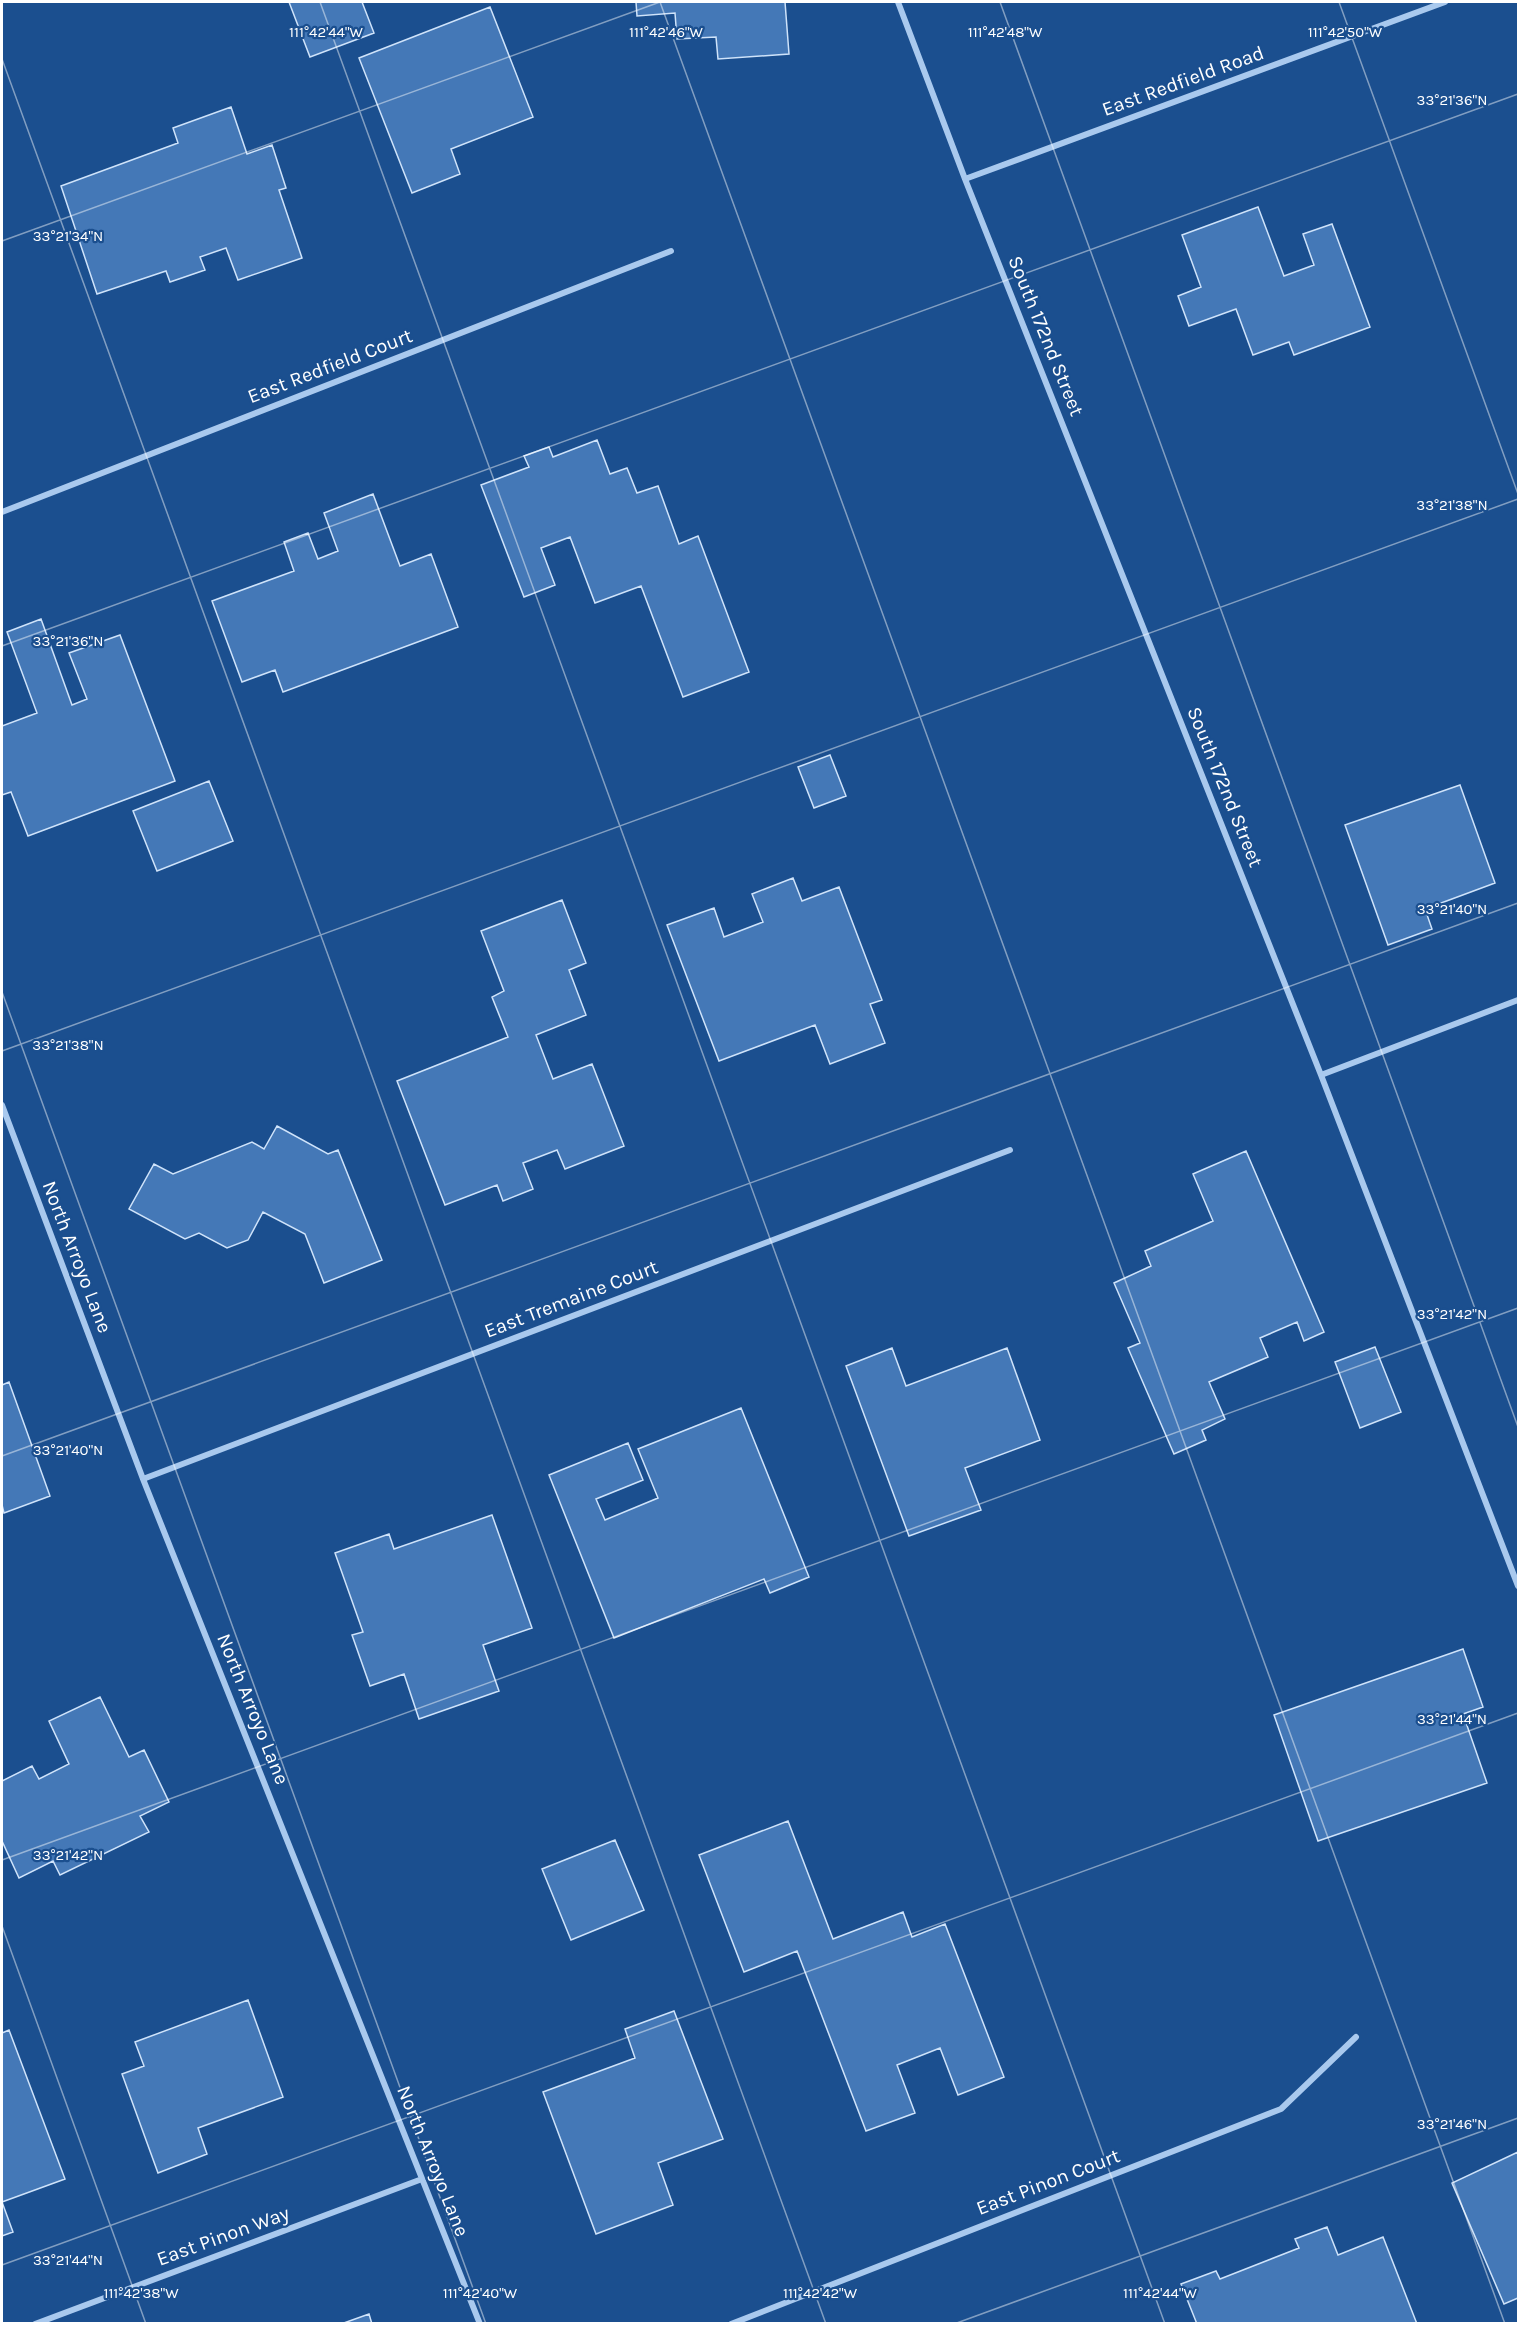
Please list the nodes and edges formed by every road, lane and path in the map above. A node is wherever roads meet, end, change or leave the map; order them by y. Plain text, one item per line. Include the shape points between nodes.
1 (898, 2) edge
2 (1445, 2) edge
3 (966, 178) junction
4 (671, 252) dead end
5 (2, 512) edge
6 (1518, 1000) edge
7 (1321, 1075) junction
8 (2, 1105) edge
9 (1010, 1150) dead end
10 (143, 1479) junction
11 (1518, 1586) edge
12 (1356, 2037) dead end
13 (422, 2179) junction
14 (35, 2324) edge
15 (480, 2324) edge
16 (731, 2324) edge

1 - 3 street, South 172nd Street
2 - 3 street, East Redfield Road
3 - 7 street, South 172nd Street
4 - 5 street, East Redfield Court
6 - 7 street
7 - 11 street, South 172nd Street
8 - 10 street, North Arroyo Lane
9 - 10 street, East Tremaine Court
10 - 13 street, North Arroyo Lane
12 - 16 street, East Pinon Court via 1281,2109
13 - 14 street, East Pinon Way
13 - 15 street, North Arroyo Lane

